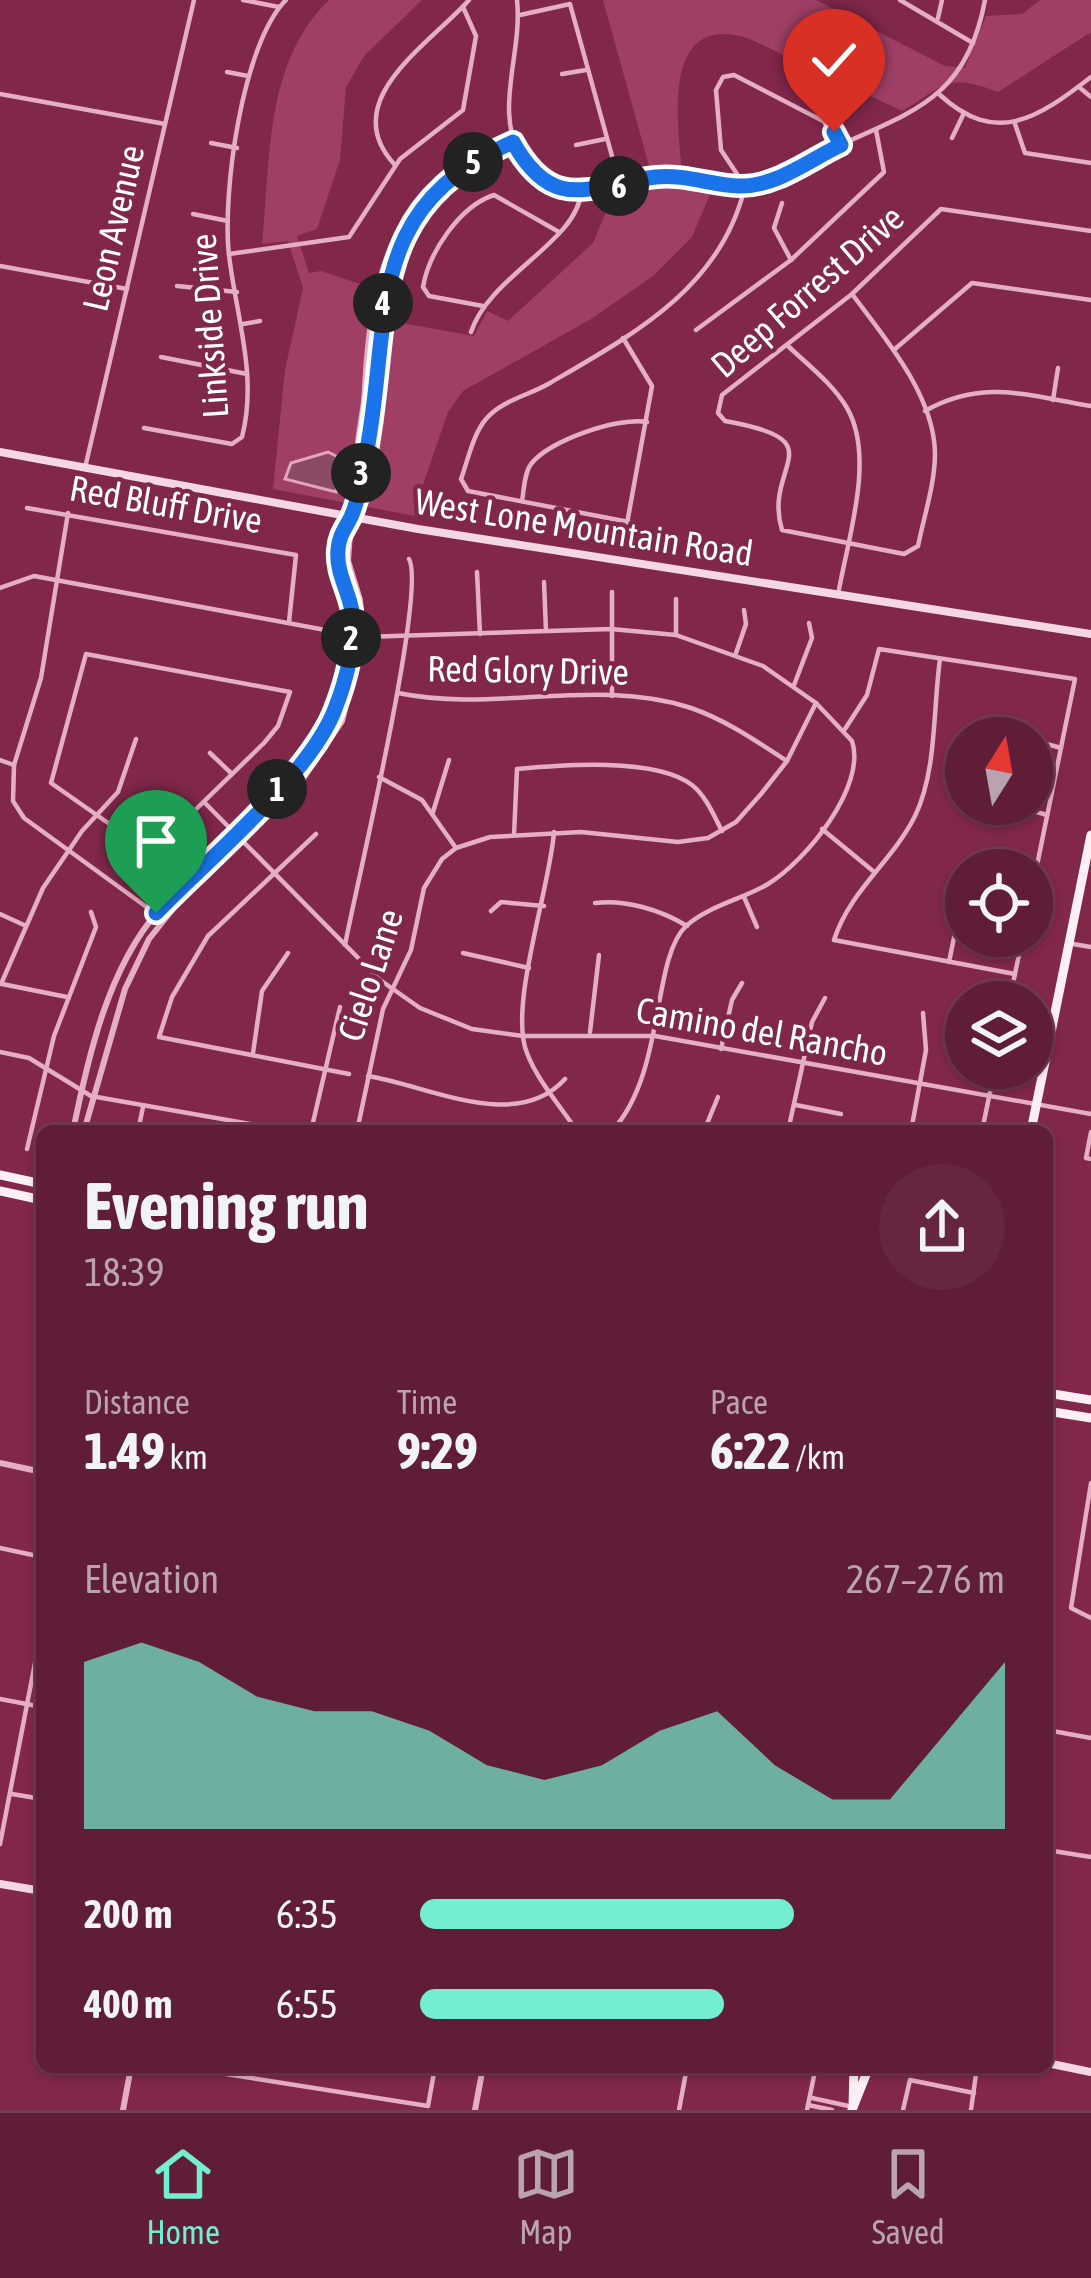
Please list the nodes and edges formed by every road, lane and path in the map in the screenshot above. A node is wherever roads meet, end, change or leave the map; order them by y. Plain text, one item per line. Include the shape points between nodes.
1 (194, 0) edge
2 (243, 0) edge
3 (286, 0) edge
4 (470, 0) edge
5 (517, 0) edge
6 (900, 0) edge
7 (942, 0) edge
8 (985, 0) edge
9 (279, 7) junction
10 (464, 7) junction
11 (519, 15) junction
12 (938, 20) junction
13 (974, 43) junction
14 (586, 70) junction
15 (227, 72) dead end
16 (562, 74) dead end
17 (248, 76) junction
18 (1091, 77) edge
19 (1079, 87) junction
20 (0, 94) edge
21 (940, 94) junction
22 (1091, 97) edge
23 (963, 115) junction
24 (165, 124) junction
25 (1015, 124) junction
26 (875, 130) junction
27 (509, 134) junction
28 (952, 137) dead end
29 (605, 139) junction
30 (513, 142) junction
31 (211, 143) dead end
32 (576, 145) dead end
33 (841, 145) junction
34 (237, 148) junction
35 (1091, 164) edge
36 (395, 165) junction
37 (620, 185) junction
38 (745, 186) junction
39 (581, 192) junction
40 (782, 203) dead end
41 (193, 214) dead end
42 (229, 220) junction
43 (1091, 231) edge
44 (559, 232) junction
45 (229, 254) junction
46 (791, 260) junction
47 (0, 266) edge
48 (177, 286) dead end
49 (127, 289) junction
50 (237, 292) junction
51 (852, 294) junction
52 (1091, 300) edge
53 (483, 306) junction
54 (260, 322) dead end
55 (243, 325) junction
56 (696, 330) dead end
57 (471, 332) dead end
58 (623, 338) junction
59 (788, 346) junction
60 (894, 350) junction
61 (160, 357) dead end
62 (1058, 368) dead end
63 (247, 374) junction
64 (1053, 400) junction
65 (1091, 406) edge
66 (925, 411) junction
67 (647, 422) junction
68 (144, 428) dead end
69 (0, 452) edge
70 (86, 468) junction
71 (359, 476) junction
72 (522, 501) junction
73 (27, 508) dead end
74 (68, 513) junction
75 (351, 517) junction
76 (629, 522) junction
77 (624, 540) dead end
78 (846, 545) junction
79 (409, 559) dead end
80 (477, 572) dead end
81 (59, 580) junction
82 (544, 582) dead end
83 (0, 589) edge
84 (612, 592) dead end
85 (838, 595) junction
86 (676, 599) dead end
87 (744, 610) dead end
88 (290, 622) junction
89 (808, 623) dead end
90 (611, 629) junction
91 (546, 631) junction
92 (480, 634) junction
93 (676, 634) junction
94 (1091, 634) edge
95 (352, 635) junction
96 (363, 637) junction
97 (409, 637) junction
98 (736, 653) junction
99 (940, 658) junction
100 (794, 685) junction
101 (398, 693) junction
102 (612, 696) junction
103 (816, 703) junction
104 (845, 729) junction
105 (136, 739) dead end
106 (1053, 746) edge
107 (1061, 748) junction
108 (210, 753) dead end
109 (0, 760) edge
110 (449, 760) dead end
111 (788, 761) junction
112 (14, 765) junction
113 (232, 774) junction
114 (377, 777) junction
115 (1053, 789) edge
116 (204, 802) junction
117 (433, 812) junction
118 (98, 816) junction
119 (821, 829) junction
120 (722, 831) junction
121 (234, 832) junction
122 (554, 832) junction
123 (316, 834) dead end
124 (514, 835) junction
125 (1091, 836) edge
126 (242, 840) junction
127 (70, 848) junction
128 (456, 848) junction
129 (271, 871) junction
130 (873, 871) junction
131 (744, 897) junction
132 (595, 903) dead end
133 (544, 906) junction
134 (491, 911) dead end
135 (91, 912) dead end
136 (0, 914) edge
137 (160, 916) junction
138 (24, 925) junction
139 (687, 926) junction
140 (757, 927) dead end
141 (1068, 943) junction
142 (344, 945) junction
143 (1091, 947) edge
144 (288, 953) dead end
145 (463, 953) dead end
146 (599, 955) dead end
147 (951, 957) edge
148 (1019, 957) edge
149 (950, 962) junction
150 (529, 968) junction
151 (1015, 974) junction
152 (1014, 981) edge
153 (742, 982) dead end
154 (1, 984) edge
155 (393, 991) junction
156 (67, 997) junction
157 (825, 998) dead end
158 (340, 1006) dead end
159 (923, 1013) dead end
160 (590, 1032) junction
161 (523, 1036) junction
162 (655, 1036) junction
163 (721, 1048) junction
164 (0, 1052) edge
165 (253, 1053) junction
166 (803, 1064) junction
167 (326, 1066) junction
168 (45, 1068) junction
169 (349, 1074) dead end
170 (366, 1076) junction
171 (566, 1079) dead end
172 (919, 1086) junction
173 (990, 1089) edge
174 (81, 1090) junction
175 (552, 1094) junction
176 (989, 1094) junction
177 (92, 1096) junction
178 (718, 1097) dead end
179 (1036, 1104) junction
180 (796, 1105) junction
181 (143, 1107) junction
182 (841, 1114) dead end
183 (1091, 1114) edge
184 (227, 1119) junction
185 (74, 1125) edge
186 (85, 1125) edge
187 (139, 1125) edge
188 (226, 1125) edge
189 (258, 1125) edge
190 (311, 1125) edge
191 (358, 1125) edge
192 (574, 1125) edge
193 (616, 1125) edge
194 (706, 1125) edge
195 (790, 1125) edge
196 (911, 1125) edge
197 (983, 1125) edge
198 (1032, 1125) edge
199 (1091, 1132) edge
200 (27, 1149) dead end
201 (1088, 1158) edge
202 (0, 1175) edge
203 (36, 1183) edge
204 (0, 1191) edge
205 (36, 1199) edge
206 (1053, 1394) edge
207 (1091, 1400) edge
208 (1053, 1412) edge
209 (1091, 1418) edge
210 (0, 1463) edge
211 (36, 1471) edge
212 (1091, 1483) edge
213 (0, 1548) edge
214 (36, 1556) edge
215 (1091, 1618) edge
216 (36, 1660) edge
217 (0, 1699) edge
218 (28, 1704) junction
219 (36, 1706) edge
220 (1053, 1731) edge
221 (1091, 1738) edge
222 (11, 1794) junction
223 (36, 1798) edge
224 (0, 1844) edge
225 (1053, 1851) edge
226 (1091, 1857) edge
227 (0, 1884) edge
228 (36, 1890) edge
229 (1053, 2064) edge
230 (1091, 2072) edge
231 (130, 2073) edge
232 (209, 2073) edge
233 (434, 2073) edge
234 (482, 2073) edge
235 (686, 2073) edge
236 (815, 2073) edge
237 (854, 2073) edge
238 (868, 2073) edge
239 (976, 2073) edge
240 (974, 2093) junction
241 (808, 2104) edge
242 (853, 2108) edge
243 (123, 2110) edge
244 (475, 2110) edge
245 (680, 2110) edge
246 (832, 2110) edge
247 (903, 2110) edge
248 (971, 2110) edge

1 - 24 street, Leon Avenue
2 - 9 street
3 - 9 street, Linkside Drive
4 - 10 street
5 - 11 street
6 - 12 street
7 - 12 street
8 - 13 street
9 - 17 street, Linkside Drive
10 - 36 street via 476,36 463,110
10 - 36 street via 378,98 376,131
11 - 14 street via 570,4
11 - 27 street
12 - 13 street
13 - 21 street
14 - 16 street
14 - 29 street
15 - 17 street
17 - 34 street, Linkside Drive
18 - 19 street
19 - 22 street
19 - 25 street
20 - 24 street
21 - 23 street
21 - 26 street
23 - 25 street via 990,126
23 - 28 street
24 - 49 street, Leon Avenue
25 - 35 street via 1025,153
26 - 33 street
26 - 46 street via 884,172
27 - 30 street
27 - 71 street via 448,168 392,237 365,356
29 - 32 street
29 - 37 street
30 - 39 street via 550,184
30 - 71 street via 446,182 404,232 386,283
31 - 34 street
33 - 38 street
33 - 38 street via 823,121 724,76 716,90 722,150
34 - 42 street, Linkside Drive
36 - 45 street via 345,240
37 - 38 street via 676,176
37 - 39 street
38 - 58 street via 724,249 699,281
39 - 44 street via 578,214
40 - 46 street via 774,228
41 - 42 street
42 - 45 street, Linkside Drive
43 - 51 street, Deep Forrest Drive via 941,209
44 - 53 street
44 - 53 street via 494,195 448,234 425,292
45 - 50 street, Linkside Drive
46 - 56 street
47 - 49 street
48 - 50 street
49 - 70 street, Leon Avenue
50 - 55 street, Linkside Drive
51 - 59 street, Deep Forrest Drive
51 - 60 street
52 - 60 street via 972,284
53 - 57 street
54 - 55 street
55 - 63 street, Linkside Drive
58 - 67 street via 652,386
58 - 72 street via 486,419 463,487
59 - 78 street via 836,393 855,427 859,464
59 - 78 street, Deep Forrest Drive via 727,390 721,418 784,438 782,530
60 - 66 street
61 - 63 street
62 - 64 street
63 - 68 street, Linkside Drive via 238,442
64 - 65 street
64 - 66 street via 980,390
66 - 78 street via 934,466 914,551
67 - 72 street via 617,419 539,457 527,471
67 - 76 street
69 - 70 main road, West Lone Mountain Road
70 - 75 main road, West Lone Mountain Road
71 - 75 street
72 - 76 street
73 - 74 street, Red Bluff Drive
74 - 81 street
74 - 88 street, Red Bluff Drive via 296,555
75 - 85 main road, West Lone Mountain Road
75 - 95 street via 337,552
75 - 96 street via 347,561
76 - 77 street
78 - 85 street
79 - 97 street
80 - 92 street
81 - 83 street via 15,578
81 - 88 street
81 - 112 street
82 - 91 street
84 - 90 street
85 - 94 main road, West Lone Mountain Road
86 - 93 street
87 - 98 street
88 - 95 street
89 - 100 street via 812,638
90 - 91 street
90 - 93 street
90 - 102 street
91 - 92 street
92 - 97 street
93 - 98 street
95 - 96 street
95 - 121 street via 334,712 318,742
96 - 97 street
96 - 126 street via 326,751
97 - 101 street
98 - 100 street
99 - 104 street via 879,650 867,695
99 - 107 street via 1075,679
99 - 130 street via 922,800
100 - 103 street
101 - 102 street, Red Glory Drive via 451,702
101 - 114 street
102 - 111 street, Red Glory Drive via 689,708
103 - 104 street
103 - 111 street
104 - 119 street via 856,753 852,788
105 - 118 street via 118,792
106 - 107 street
107 - 115 street
108 - 113 street
109 - 112 street
110 - 117 street
111 - 120 street
112 - 127 street via 16,812
113 - 116 street
113 - 118 street via 278,726 290,692 86,654 51,783
114 - 117 street
114 - 142 street
116 - 118 street via 151,854
116 - 121 street, Camino del Rancho
117 - 128 street
118 - 127 street
119 - 130 street
119 - 131 street via 776,880
120 - 122 street via 677,842
120 - 124 street via 699,791 680,778 593,766 517,769
121 - 126 street, Camino del Rancho
121 - 137 street
122 - 124 street
122 - 133 street
123 - 129 street
124 - 128 street
125 - 141 main road
126 - 129 street, Camino del Rancho
126 - 137 street
127 - 137 street
127 - 138 street
128 - 155 street, Cielo Lane via 424,888
129 - 142 street, Camino del Rancho
129 - 165 street via 190,961 159,1037
130 - 149 street via 848,903 834,940
131 - 139 street
131 - 140 street
132 - 139 street via 661,913
133 - 134 street via 501,902
133 - 150 street
135 - 156 street via 96,927
136 - 138 street
137 - 174 street via 116,980
137 - 177 street via 124,989
138 - 154 street
139 - 162 street via 674,946
141 - 143 street
141 - 179 main road
142 - 155 street, Camino del Rancho
144 - 165 street via 262,991
145 - 150 street
146 - 160 street
147 - 149 street
148 - 151 street
149 - 151 street
150 - 161 street
151 - 152 street
153 - 163 street
154 - 156 street
155 - 161 street, Camino del Rancho via 454,1023
155 - 170 street, Cielo Lane
156 - 168 street
157 - 166 street
158 - 167 street
159 - 172 street
160 - 161 street, Camino del Rancho
160 - 162 street, Camino del Rancho
161 - 175 street
162 - 163 street, Camino del Rancho
162 - 193 street via 642,1086
163 - 166 street, Camino del Rancho
164 - 168 street
165 - 167 street
166 - 172 street, Camino del Rancho
166 - 180 street
167 - 169 street
167 - 190 street
168 - 174 street
168 - 200 street
170 - 175 street via 500,1107
170 - 191 street, Cielo Lane
171 - 175 street
172 - 176 street, Camino del Rancho
172 - 196 street
173 - 176 street
174 - 177 street
174 - 185 street
175 - 192 street
176 - 179 street, Camino del Rancho
176 - 197 street
177 - 181 street
177 - 186 street
178 - 194 street
179 - 183 street, Camino del Rancho
179 - 198 main road
180 - 182 street
180 - 195 street
181 - 184 street
181 - 187 street
184 - 188 street
184 - 189 street
199 - 201 street
202 - 203 main road
204 - 205 main road
206 - 207 main road
208 - 209 main road
210 - 211 street
212 - 215 street via 1072,1613
213 - 214 street
216 - 218 street
217 - 218 street
218 - 219 street
218 - 222 street
220 - 221 street
222 - 223 street
222 - 224 street
225 - 226 street
227 - 228 main road
229 - 230 main road
231 - 243 street
232 - 233 street via 428,2106
234 - 244 street
235 - 245 street
236 - 241 street
237 - 242 main road
238 - 242 main road
239 - 240 street
240 - 247 street via 910,2080
240 - 248 street
241 - 242 street
241 - 246 street

